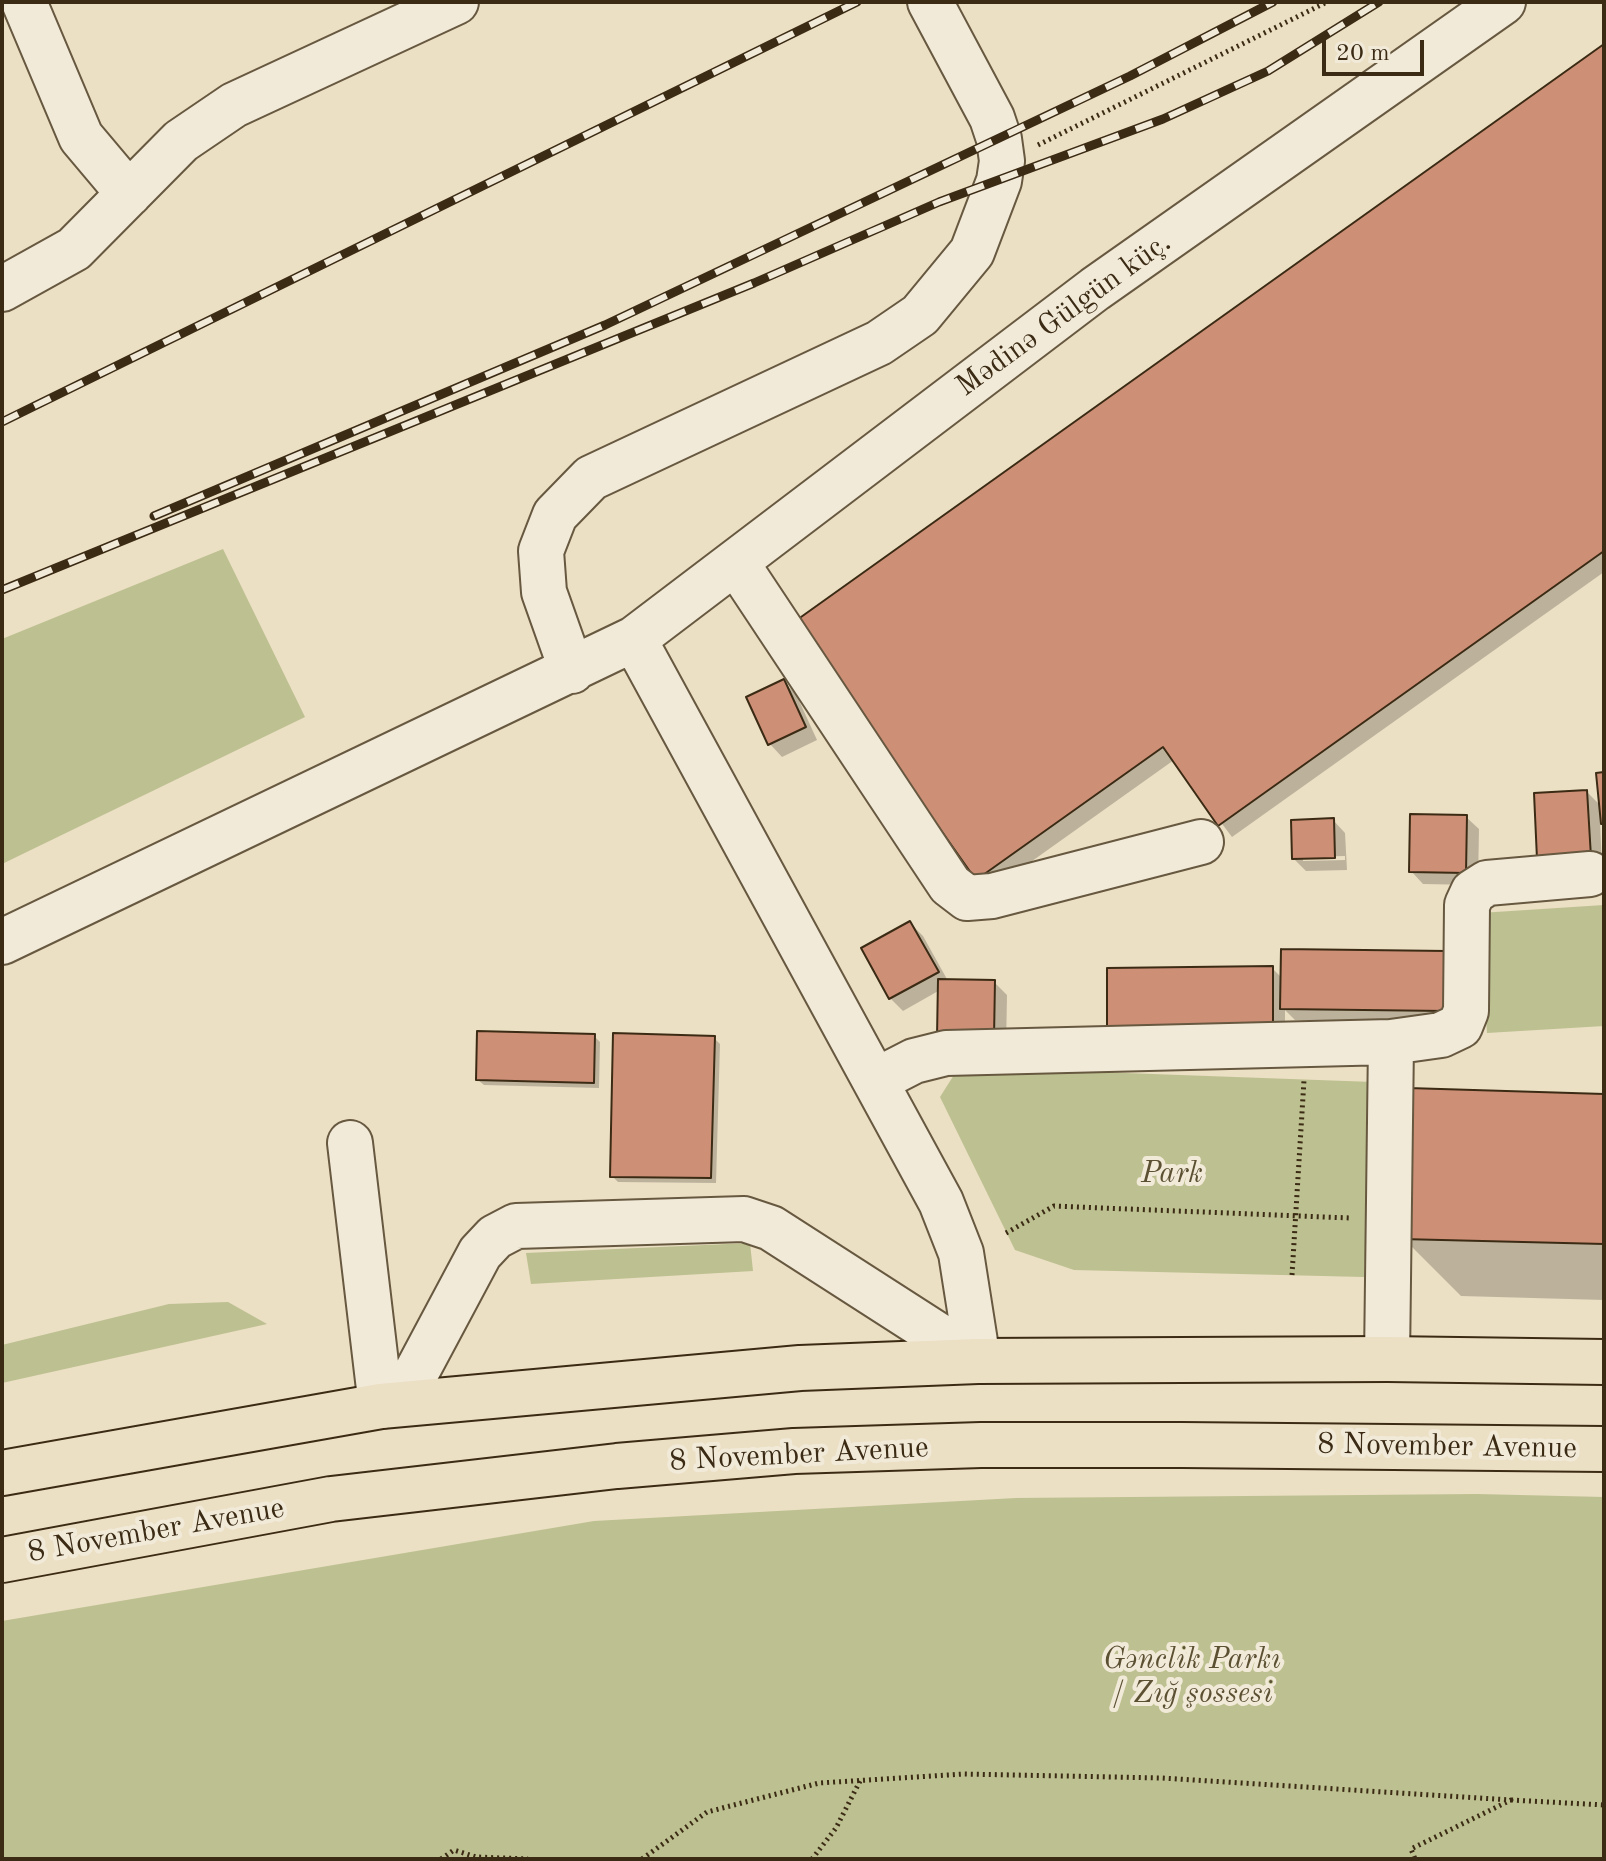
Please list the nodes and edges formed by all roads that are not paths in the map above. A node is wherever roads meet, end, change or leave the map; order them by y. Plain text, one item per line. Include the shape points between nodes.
1 (24, 2) edge
2 (456, 2) edge
3 (930, 2) edge
4 (1503, 2) edge
5 (129, 194) junction
6 (2, 289) edge
7 (737, 564) junction
8 (634, 639) junction
9 (572, 671) junction
10 (1201, 842) dead end
11 (1590, 874) dead end
12 (2, 942) edge
13 (1391, 1042) junction
14 (877, 1080) junction
15 (350, 1143) dead end
16 (1387, 1359) junction
17 (978, 1361) junction
18 (1604, 1362) edge
19 (391, 1404) junction
20 (1604, 1449) edge
21 (2, 1473) edge
22 (2, 1560) edge

1 - 5 street via 81,137
2 - 5 street via 234,105 181,141
3 - 9 street via 992,118 1002,161 989,215 972,252 920,315 879,343 591,478 555,515 541,551 544,592
4 - 7 street, Mədinə Gülgün küç. via 1095,289
5 - 6 street via 74,249
7 - 8 street, Mədinə Gülgün küç.
7 - 10 street via 950,885 967,898
8 - 9 street, Mədinə Gülgün küç.
8 - 14 street
9 - 12 street, Mədinə Gülgün küç.
11 - 13 street via 1487,883 1473,892 1467,905 1466,1011 1460,1026 1441,1035
13 - 14 street via 946,1053 914,1061
13 - 16 street
14 - 17 street via 941,1202 961,1253
15 - 19 street
16 - 17 highway
16 - 18 highway
17 - 19 highway via 785,1369
17 - 19 street via 771,1228 744,1219 516,1226 480,1253
19 - 21 highway
20 - 22 highway, 8 November Avenue via 1213,1444 794,1451 331,1499

